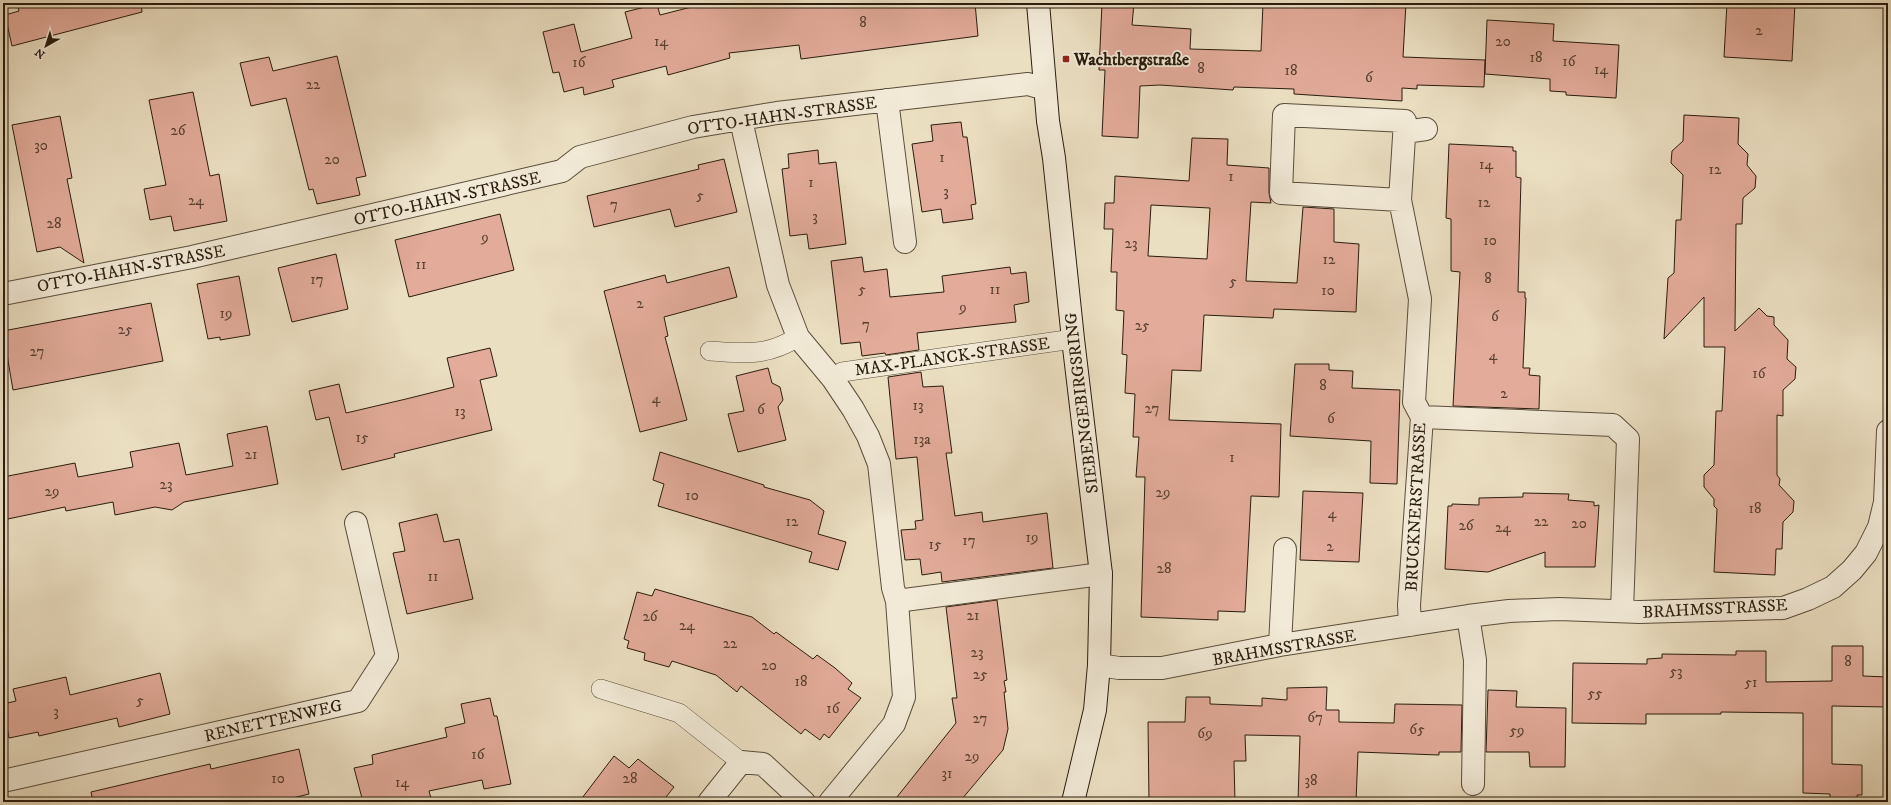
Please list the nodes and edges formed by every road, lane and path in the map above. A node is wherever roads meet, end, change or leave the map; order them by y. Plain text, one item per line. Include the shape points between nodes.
1 (1038, 3) edge
2 (1045, 89) junction
3 (887, 100) junction
4 (740, 120) junction
5 (1426, 129) dead end
6 (1405, 132) junction
7 (1400, 200) junction
8 (905, 242) dead end
9 (3, 294) edge
10 (798, 338) junction
11 (1073, 339) junction
12 (710, 351) dead end
13 (833, 379) junction
14 (1422, 417) junction
15 (1888, 431) edge
16 (356, 523) dead end
17 (1285, 549) dead end
18 (1101, 574) junction
19 (897, 601) junction
20 (1622, 610) junction
21 (1468, 616) junction
22 (1410, 626) junction
23 (1280, 645) junction
24 (1099, 665) junction
25 (601, 689) dead end
26 (741, 762) junction
27 (3, 781) edge
28 (1473, 784) dead end
29 (709, 802) edge
30 (804, 802) edge
31 (830, 802) edge
32 (1073, 802) edge

1 - 2 street, SIEBENGEBIRGSRING
2 - 3 street, OTTO-HAHN-STRASSE via 1028,84
2 - 11 street, SIEBENGEBIRGSRING
3 - 4 street, OTTO-HAHN-STRASSE
3 - 8 street, OTTO-HAHN-STRASSE
4 - 9 street, OTTO-HAHN-STRASSE via 693,127 580,156 562,171 364,218 192,257
4 - 10 street, MAX-PLANCK-STRASSE via 778,285
5 - 6 street
6 - 7 street, BRUCKNERSTRASSE
6 - 7 street via 1405,121 1284,115 1281,193
7 - 14 street, BRUCKNERSTRASSE via 1420,299 1414,402
10 - 12 lane via 784,346 760,353
10 - 13 street, MAX-PLANCK-STRASSE
11 - 13 lane, MAX-PLANCK-STRASSE via 842,372
11 - 18 street, SIEBENGEBIRGSRING
13 - 19 street, MAX-PLANCK-STRASSE via 868,436 879,464 893,588
14 - 20 street via 1613,425 1628,439
14 - 22 street, BRUCKNERSTRASSE via 1409,606
15 - 20 street, BRAHMSSTRASSE via 1885,502 1879,527 1866,553 1852,570 1833,586 1808,600 1783,608 1640,612
16 - 27 street, RENETTENWEG via 387,656 358,702
17 - 23 street
18 - 19 street
18 - 24 street, SIEBENGEBIRGSRING
19 - 31 street, MAX-PLANCK-STRASSE via 904,697 894,724
20 - 21 street, BRAHMSSTRASSE via 1509,611
21 - 22 street, BRAHMSSTRASSE
21 - 28 street via 1475,660
22 - 23 street, BRAHMSSTRASSE
23 - 24 street, BRAHMSSTRASSE via 1162,668 1118,668
24 - 32 street, SIEBENGEBIRGSRING via 1095,710
25 - 26 lane via 679,713
26 - 29 street
26 - 30 street via 762,764

